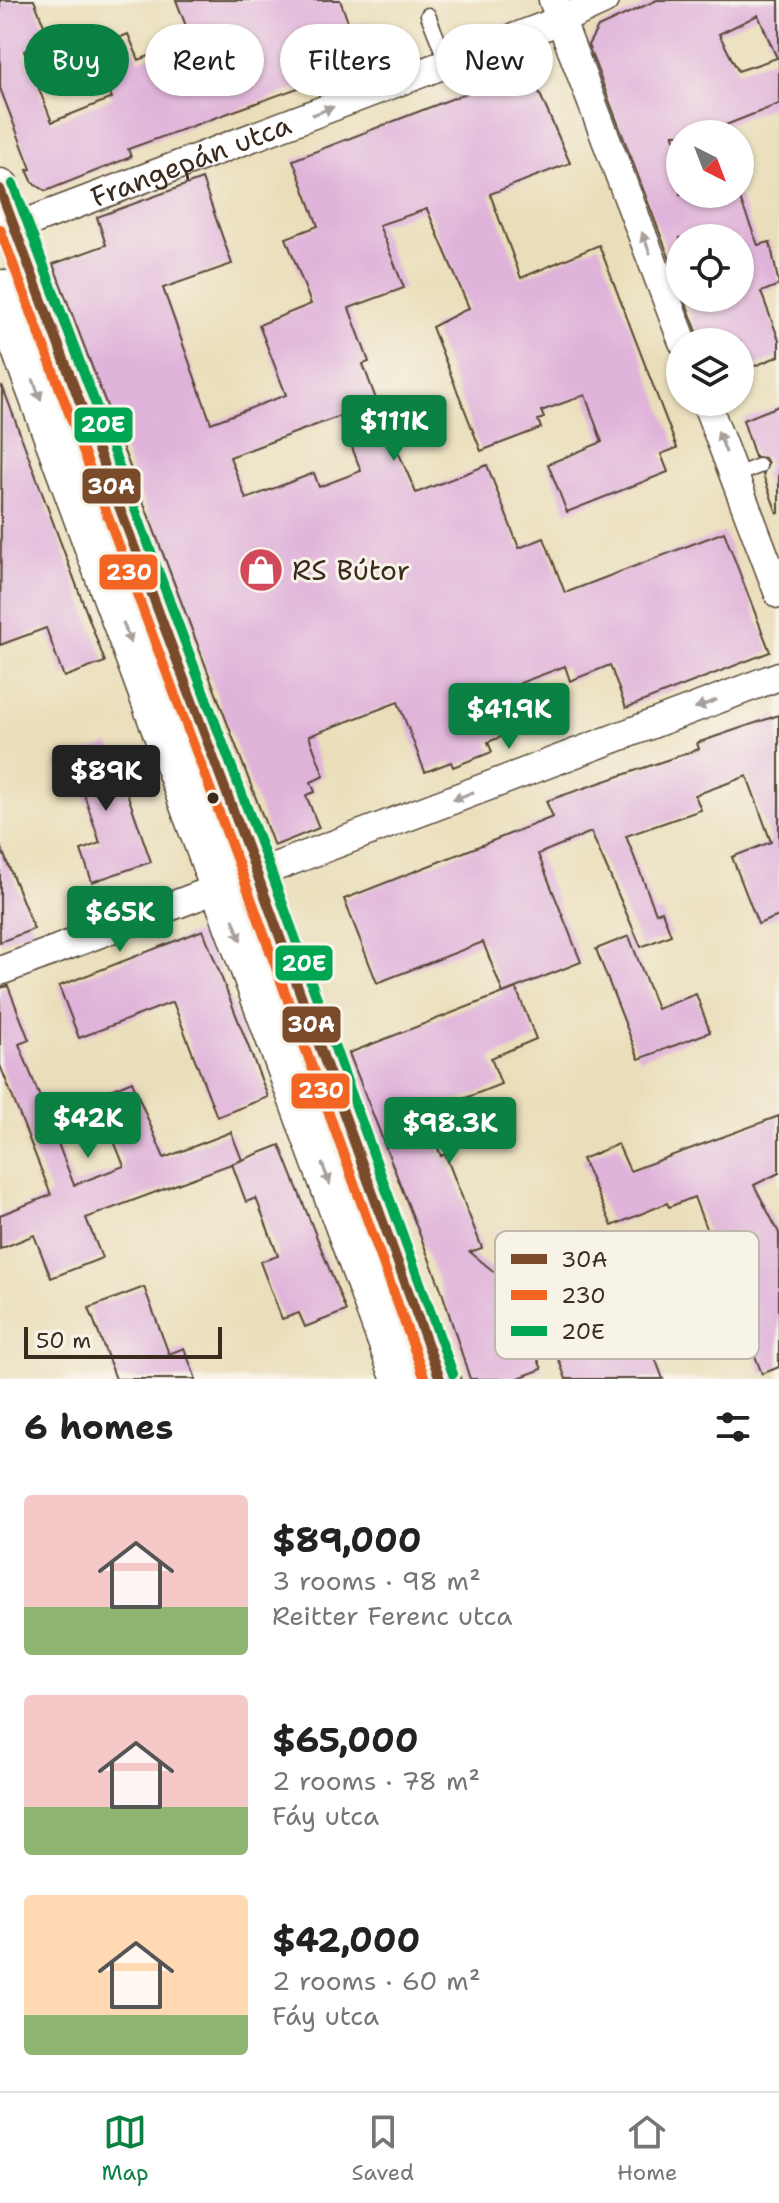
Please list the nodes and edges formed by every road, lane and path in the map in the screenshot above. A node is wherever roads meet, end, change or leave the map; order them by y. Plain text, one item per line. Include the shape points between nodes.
1 (604, 0) edge
2 (557, 10) edge
3 (428, 15) dead end
4 (528, 24) edge
5 (436, 35) edge
6 (436, 67) edge
7 (0, 189) edge
8 (7, 231) edge
9 (0, 290) edge
10 (678, 328) edge
11 (714, 416) edge
12 (101, 511) junction
13 (779, 594) edge
14 (779, 676) edge
15 (239, 881) junction
16 (0, 971) edge
17 (402, 1379) edge
18 (440, 1379) edge

1 - 2 street, Frangepán utca
2 - 4 street, Frangepán utca
10 -> 2 street
3 - 5 lane
8 -> 6 street, Frangepán utca
7 - 8 street
8 - 12 street
9 -> 12 street
13 -> 11 street via 747,471
12 - 15 street
14 -> 15 street
15 - 16 street
15 -> 17 street
15 - 18 street

